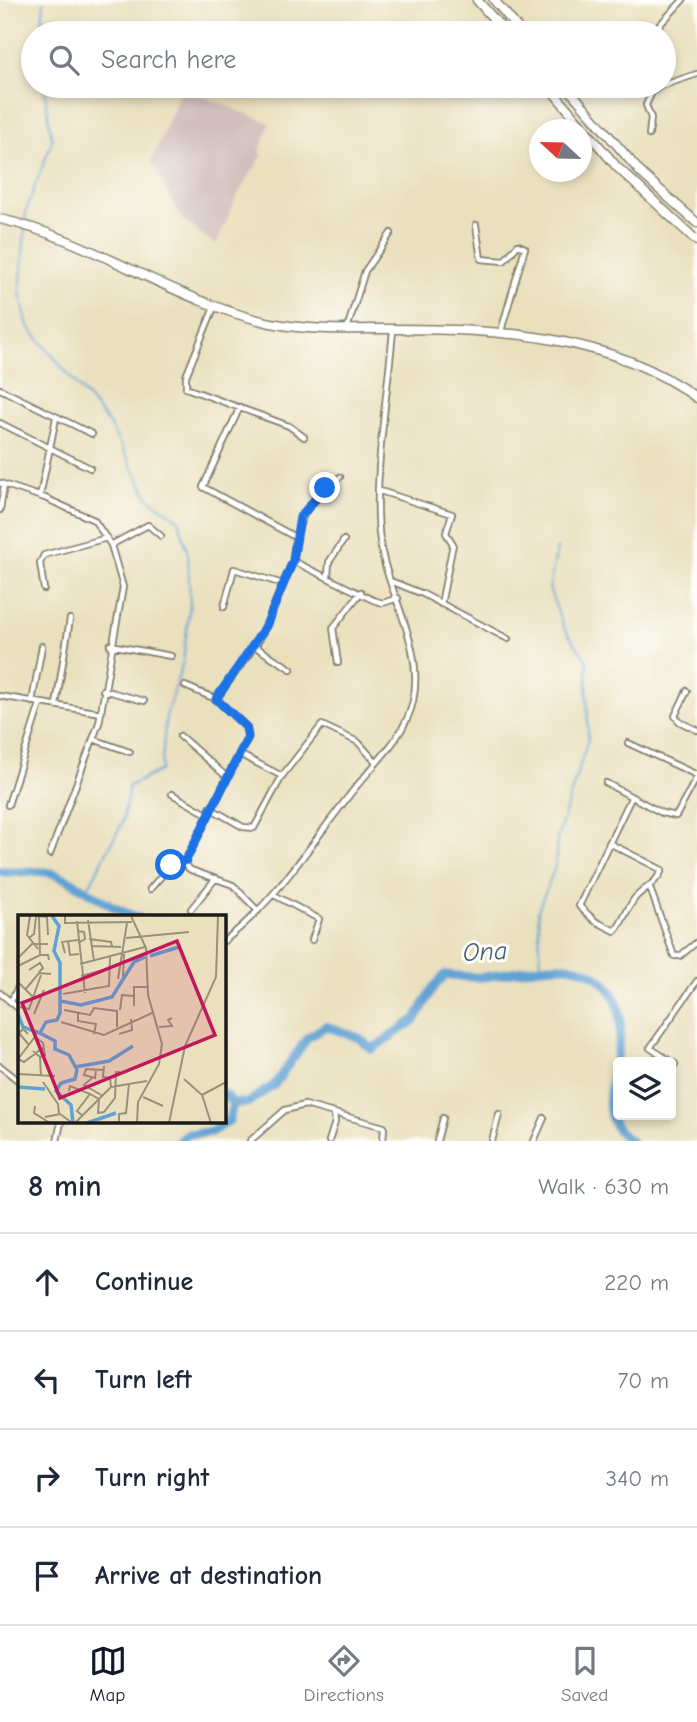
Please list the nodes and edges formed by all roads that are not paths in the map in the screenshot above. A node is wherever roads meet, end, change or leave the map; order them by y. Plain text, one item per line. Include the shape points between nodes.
1 (477, 0) edge
2 (494, 0) edge
3 (683, 0) edge
4 (495, 21) edge
5 (512, 21) edge
6 (663, 21) edge
7 (697, 74) edge
8 (676, 81) edge
9 (558, 98) edge
10 (576, 98) edge
11 (649, 98) edge
12 (649, 135) dead end
13 (0, 219) edge
14 (697, 223) edge
15 (476, 225) dead end
16 (391, 233) dead end
17 (697, 241) edge
18 (216, 304) junction
19 (347, 329) junction
20 (393, 329) junction
21 (501, 331) junction
22 (0, 389) edge
23 (697, 398) edge
24 (240, 407) junction
25 (56, 418) junction
26 (0, 423) edge
27 (92, 434) dead end
28 (304, 437) dead end
29 (48, 448) junction
30 (90, 468) dead end
31 (340, 477) dead end
32 (2, 484) edge
33 (380, 491) junction
34 (40, 496) junction
35 (0, 510) edge
36 (161, 536) dead end
37 (295, 537) junction
38 (107, 538) junction
39 (344, 540) dead end
40 (111, 545) junction
41 (293, 561) junction
42 (328, 576) junction
43 (392, 582) junction
44 (283, 584) junction
45 (44, 589) dead end
46 (361, 592) junction
47 (398, 598) junction
48 (441, 604) junction
49 (224, 607) dead end
50 (70, 619) dead end
51 (508, 639) dead end
52 (110, 645) junction
53 (42, 646) dead end
54 (254, 646) junction
55 (171, 656) dead end
56 (338, 663) dead end
57 (291, 669) dead end
58 (186, 686) dead end
59 (103, 690) junction
60 (687, 691) dead end
61 (0, 696) edge
62 (216, 699) junction
63 (144, 701) dead end
64 (32, 702) junction
65 (40, 704) junction
66 (56, 705) junction
67 (101, 713) junction
68 (697, 730) edge
69 (180, 736) dead end
70 (93, 739) junction
71 (628, 743) dead end
72 (130, 751) dead end
73 (239, 754) junction
74 (376, 762) junction
75 (282, 776) junction
76 (697, 776) edge
77 (227, 777) junction
78 (606, 783) dead end
79 (172, 794) dead end
80 (631, 798) junction
81 (8, 805) dead end
82 (208, 811) junction
83 (609, 843) junction
84 (50, 854) dead end
85 (183, 863) junction
86 (216, 878) junction
87 (650, 888) junction
88 (150, 889) dead end
89 (274, 895) junction
90 (191, 909) dead end
91 (258, 911) junction
92 (226, 939) edge
93 (312, 940) dead end
94 (697, 942) edge
95 (697, 981) edge
96 (18, 987) edge
97 (0, 993) edge
98 (10, 1001) junction
99 (18, 1008) edge
100 (664, 1057) edge
101 (0, 1066) edge
102 (18, 1079) edge
103 (334, 1113) junction
104 (499, 1114) dead end
105 (443, 1118) dead end
106 (544, 1118) dead end
107 (250, 1141) edge
108 (329, 1141) edge
109 (383, 1141) edge
110 (437, 1141) edge
111 (492, 1141) edge
112 (534, 1141) edge

1 - 4 highway
2 - 5 highway
3 - 6 street
7 - 8 street
9 - 17 highway via 617,167
10 - 14 highway via 641,173
11 - 12 street
13 - 18 highway
15 - 21 street via 481,259 504,261 518,245 525,248
16 - 19 street via 365,271
18 - 19 highway via 270,323
18 - 24 street via 186,376 186,388
19 - 20 highway
20 - 21 highway
20 - 33 street
21 - 23 highway via 553,339 613,356
22 - 25 street
24 - 28 street via 289,426
24 - 37 street via 202,487
25 - 27 street
25 - 29 street
26 - 29 street
29 - 30 street
29 - 34 street
31 - 37 street via 300,517
32 - 34 street
32 - 35 street
33 - 43 street via 380,540
33 - 48 street via 452,514 446,533 453,544
34 - 38 street via 82,512
36 - 40 street via 148,525
37 - 41 street
38 - 40 street
38 - 45 street via 44,555 40,563
39 - 42 street via 329,562
40 - 52 street via 122,587
41 - 42 street
41 - 44 street
42 - 46 street
43 - 47 street
43 - 48 street
44 - 49 street via 234,569
44 - 54 street
46 - 47 street via 383,603
46 - 56 street via 333,628
47 - 74 street via 412,664 413,701 394,741
48 - 51 street
50 - 66 street
52 - 55 street
52 - 59 street
53 - 64 street
54 - 57 street
54 - 62 street
58 - 62 street
59 - 63 street
59 - 67 street
60 - 68 street via 676,716
61 - 64 street
62 - 73 street via 246,727 248,737
64 - 65 street
65 - 66 street
65 - 81 street
66 - 67 street
67 - 70 street
69 - 77 street
70 - 72 street
70 - 84 street
71 - 76 street
73 - 75 street
73 - 77 street
74 - 75 street via 358,742 322,725
74 - 89 street
75 - 82 street via 254,828
76 - 80 street via 676,816
77 - 82 street
78 - 80 street
79 - 82 street
80 - 83 street
82 - 85 street
83 - 87 street via 662,870
83 - 87 street via 586,887 580,910 615,931 636,897
85 - 86 street
85 - 88 street via 171,865
86 - 90 street
86 - 91 street via 238,889
87 - 94 street via 674,956
89 - 91 street
89 - 93 street via 319,919
91 - 92 street
95 - 100 street via 650,1048
96 - 98 street
97 - 98 street
98 - 99 street
101 - 102 street
103 - 107 street via 305,1105 294,1107 276,1116
103 - 108 street
103 - 109 street via 384,1127
104 - 111 street
105 - 110 street
106 - 112 street

